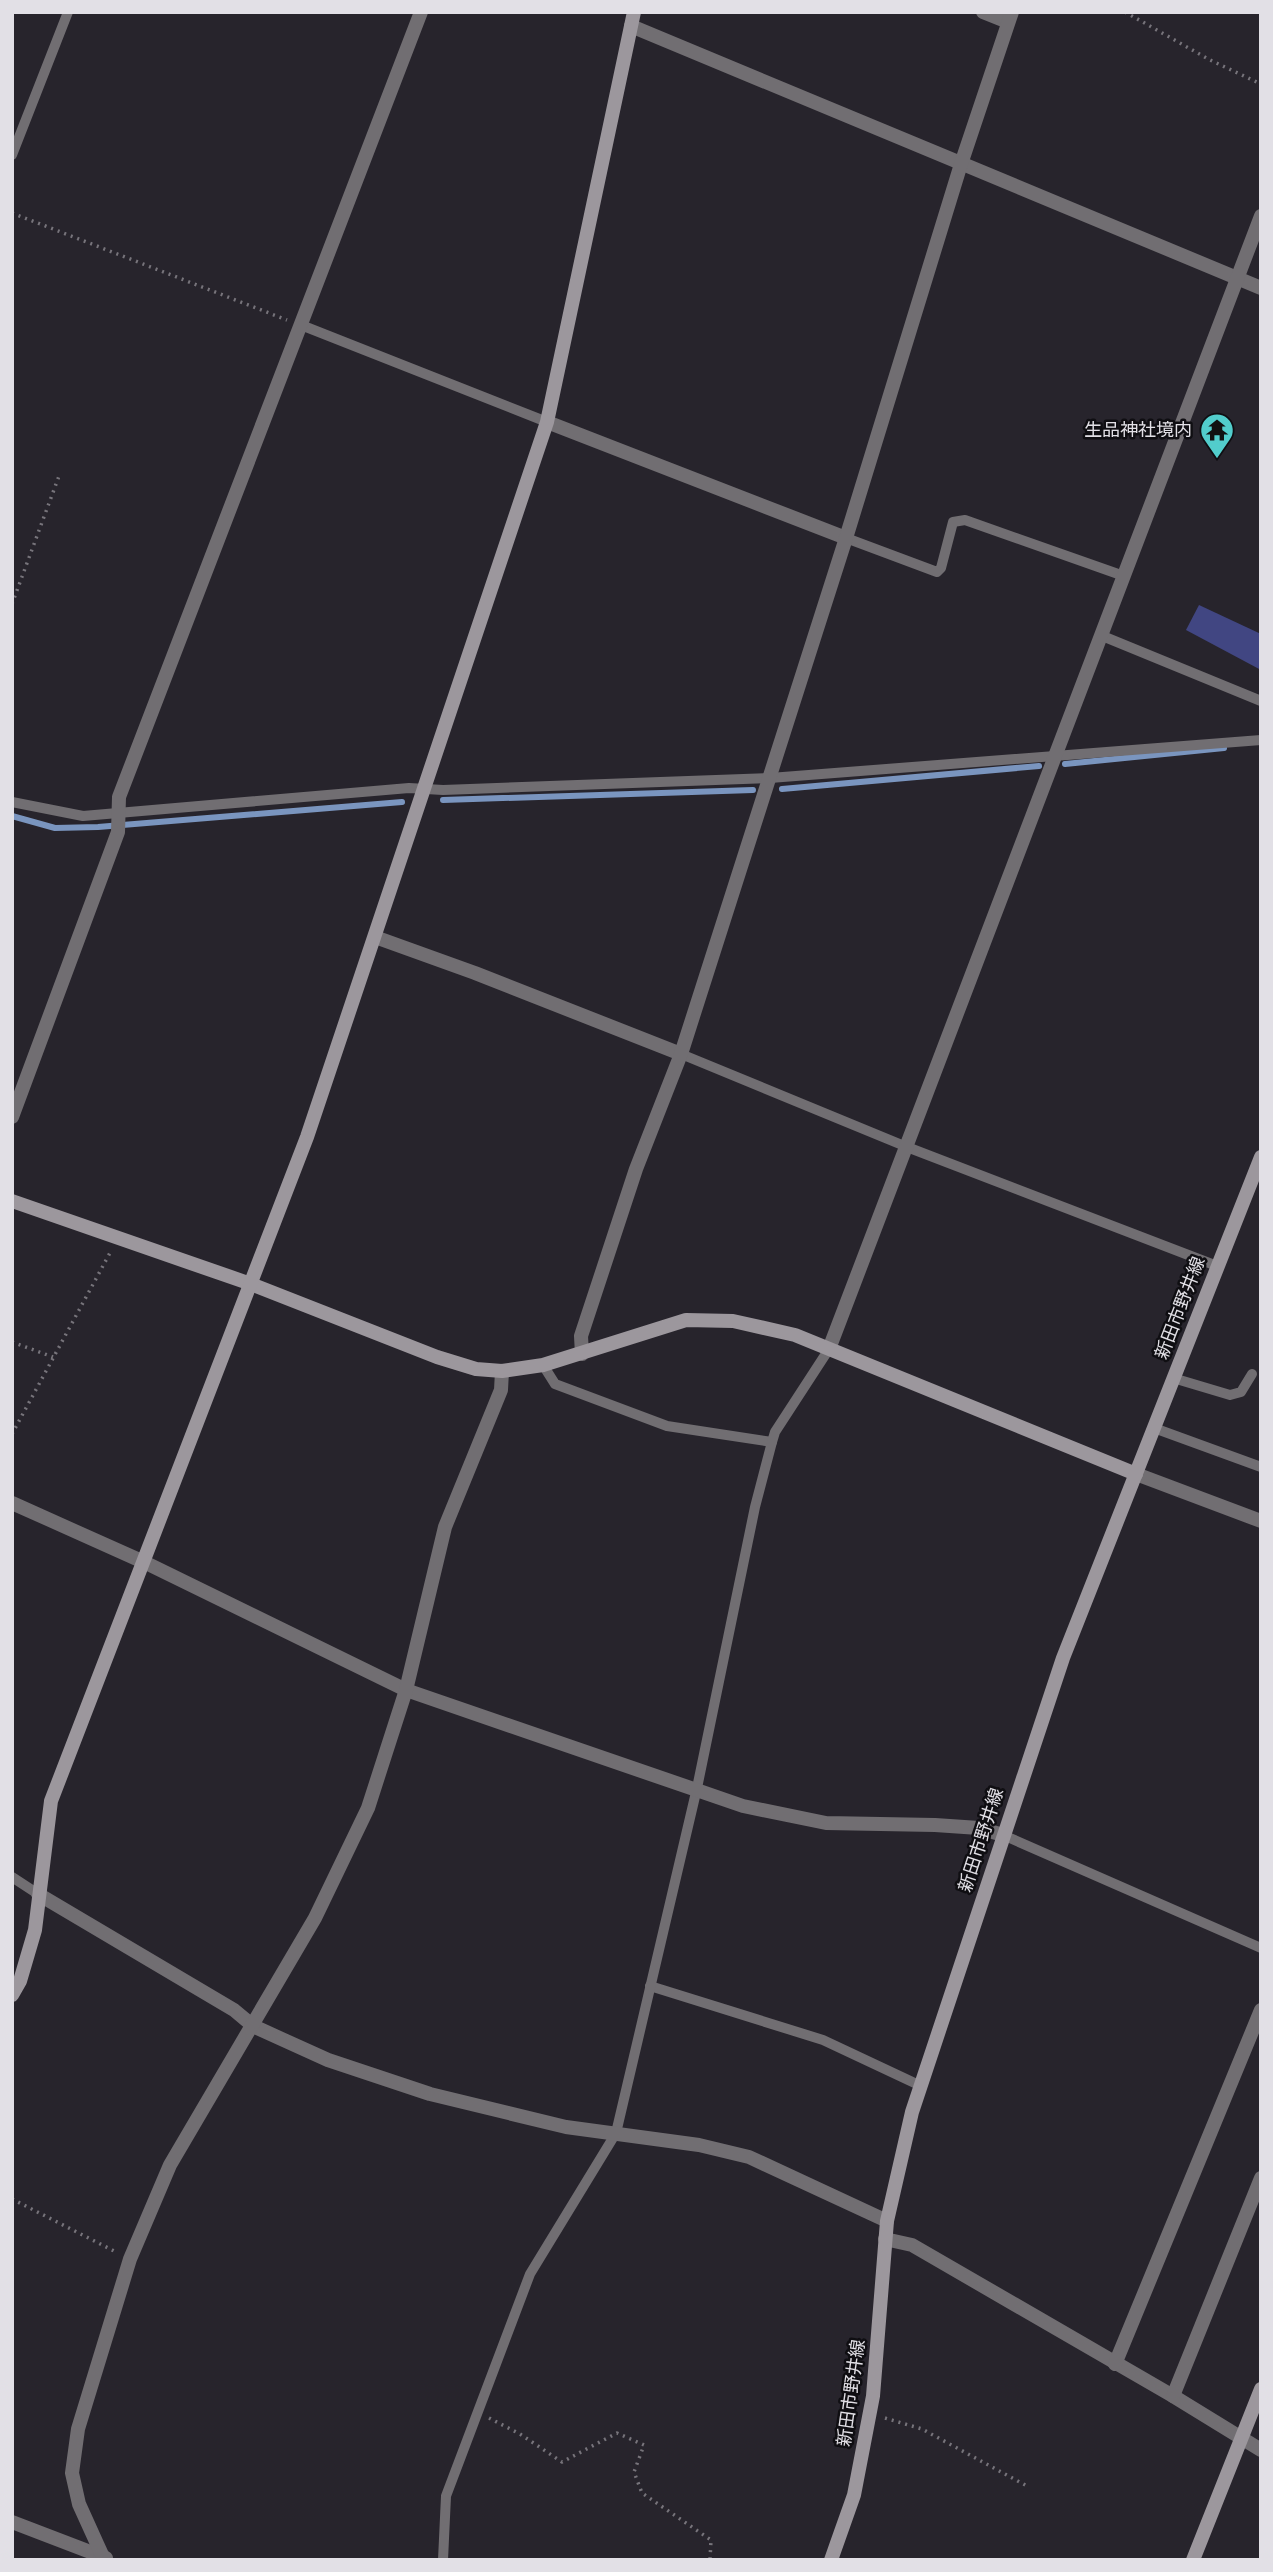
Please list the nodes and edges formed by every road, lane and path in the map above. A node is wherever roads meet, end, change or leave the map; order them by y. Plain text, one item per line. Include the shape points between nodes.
1 (68, 12) edge
2 (421, 12) edge
3 (983, 12) edge
4 (1125, 12) edge
5 (1010, 17) edge
6 (632, 19) edge
7 (1261, 85) edge
8 (12, 155) edge
9 (961, 164) junction
10 (12, 213) edge
11 (1261, 216) edge
12 (1236, 277) junction
13 (1261, 288) edge
14 (301, 325) junction
15 (547, 422) junction
16 (58, 476) dead end
17 (846, 538) junction
18 (1121, 575) junction
19 (12, 604) edge
20 (1100, 635) junction
21 (1261, 701) edge
22 (1261, 740) edge
23 (1055, 755) junction
24 (770, 778) junction
25 (426, 789) junction
26 (12, 802) edge
27 (117, 813) junction
28 (375, 937) junction
29 (681, 1054) junction
30 (12, 1117) edge
31 (907, 1147) junction
32 (1261, 1157) edge
33 (12, 1201) edge
34 (118, 1237) junction
35 (1217, 1266) junction
36 (251, 1284) junction
37 (12, 1342) edge
38 (829, 1349) junction
39 (582, 1354) junction
40 (54, 1358) junction
41 (543, 1365) junction
42 (502, 1371) junction
43 (1252, 1374) dead end
44 (1173, 1378) junction
45 (1154, 1428) junction
46 (12, 1434) edge
47 (772, 1441) junction
48 (1261, 1467) edge
49 (1136, 1474) junction
50 (12, 1503) edge
51 (1261, 1521) edge
52 (146, 1563) junction
53 (406, 1690) junction
54 (696, 1788) junction
55 (1003, 1835) junction
56 (12, 1877) edge
57 (38, 1894) junction
58 (1261, 1948) edge
59 (650, 1986) junction
60 (12, 1995) edge
61 (1261, 2010) edge
62 (253, 2026) junction
63 (921, 2085) junction
64 (617, 2133) junction
65 (1261, 2178) edge
66 (12, 2199) edge
67 (887, 2221) junction
68 (885, 2239) junction
69 (130, 2259) junction
70 (1115, 2364) junction
71 (1261, 2389) edge
72 (1173, 2396) junction
73 (476, 2413) junction
74 (870, 2413) junction
75 (1241, 2438) junction
76 (1261, 2450) edge
77 (1027, 2486) dead end
78 (12, 2522) edge
79 (106, 2559) edge
80 (443, 2560) edge
81 (710, 2560) edge
82 (831, 2560) edge
83 (1193, 2560) edge

1 - 8 lane
2 - 14 street
3 - 5 street
4 - 7 path
5 - 9 street
6 - 9 street
6 - 15 street
9 - 12 street
9 - 17 street
10 - 14 path
11 - 12 street
12 - 13 street
12 - 18 street
14 - 15 lane
14 - 27 street via 119,797
15 - 17 street
15 - 25 street
16 - 19 path
17 - 18 lane via 937,572 954,522 965,520
17 - 24 street
18 - 20 street
20 - 21 lane
20 - 23 street
22 - 23 lane
23 - 24 lane
23 - 31 street
24 - 25 lane
24 - 29 street
25 - 27 lane
25 - 28 street
26 - 27 lane via 75,815
27 - 30 street via 118,832
28 - 29 street
28 - 36 street via 307,1138
29 - 31 lane
29 - 39 street via 636,1169 581,1336
31 - 35 lane
31 - 38 street
32 - 35 street, 新田市野井線
33 - 34 street
34 - 36 street
34 - 40 path
35 - 44 street, 新田市野井線
36 - 42 street via 437,1357 475,1369
36 - 52 street
37 - 40 path
38 - 39 street via 795,1335 733,1321 686,1320
38 - 47 lane
38 - 49 street
39 - 41 street
40 - 46 path
41 - 42 street
41 - 47 lane via 555,1384 667,1426
42 - 53 street via 501,1390 445,1527
43 - 44 lane via 1241,1392 1230,1395
44 - 45 street, 新田市野井線
45 - 48 lane
45 - 49 street, 新田市野井線
47 - 54 lane
49 - 51 street
49 - 55 street, 新田市野井線 via 1063,1658
50 - 52 street
52 - 53 street
52 - 57 street via 51,1801
53 - 54 street
53 - 62 street via 368,1808 316,1918
54 - 55 street via 782,1816 826,1823 979,1828
54 - 59 lane
55 - 58 lane
55 - 63 street, 新田市野井線
56 - 57 lane
57 - 60 street via 35,1930
57 - 62 street
59 - 63 lane via 824,2040
59 - 64 lane
61 - 70 street
62 - 64 street via 328,2060 430,2094 565,2127
62 - 69 street via 170,2165
63 - 67 street, 新田市野井線
64 - 67 street via 749,2157
64 - 73 lane via 530,2274
65 - 72 street
66 - 69 path
67 - 68 street, 新田市野井線
68 - 70 street via 912,2245
68 - 74 street, 新田市野井線
69 - 79 street via 78,2429 72,2473 79,2504
70 - 72 street
71 - 75 street
72 - 75 street
73 - 80 lane via 446,2496
73 - 81 path via 520,2434 562,2462 617,2433 644,2445 634,2472 642,2493 711,2540
74 - 77 path via 922,2429
74 - 82 street, 新田市野井線 via 854,2495
75 - 76 street
75 - 83 street
78 - 79 street

